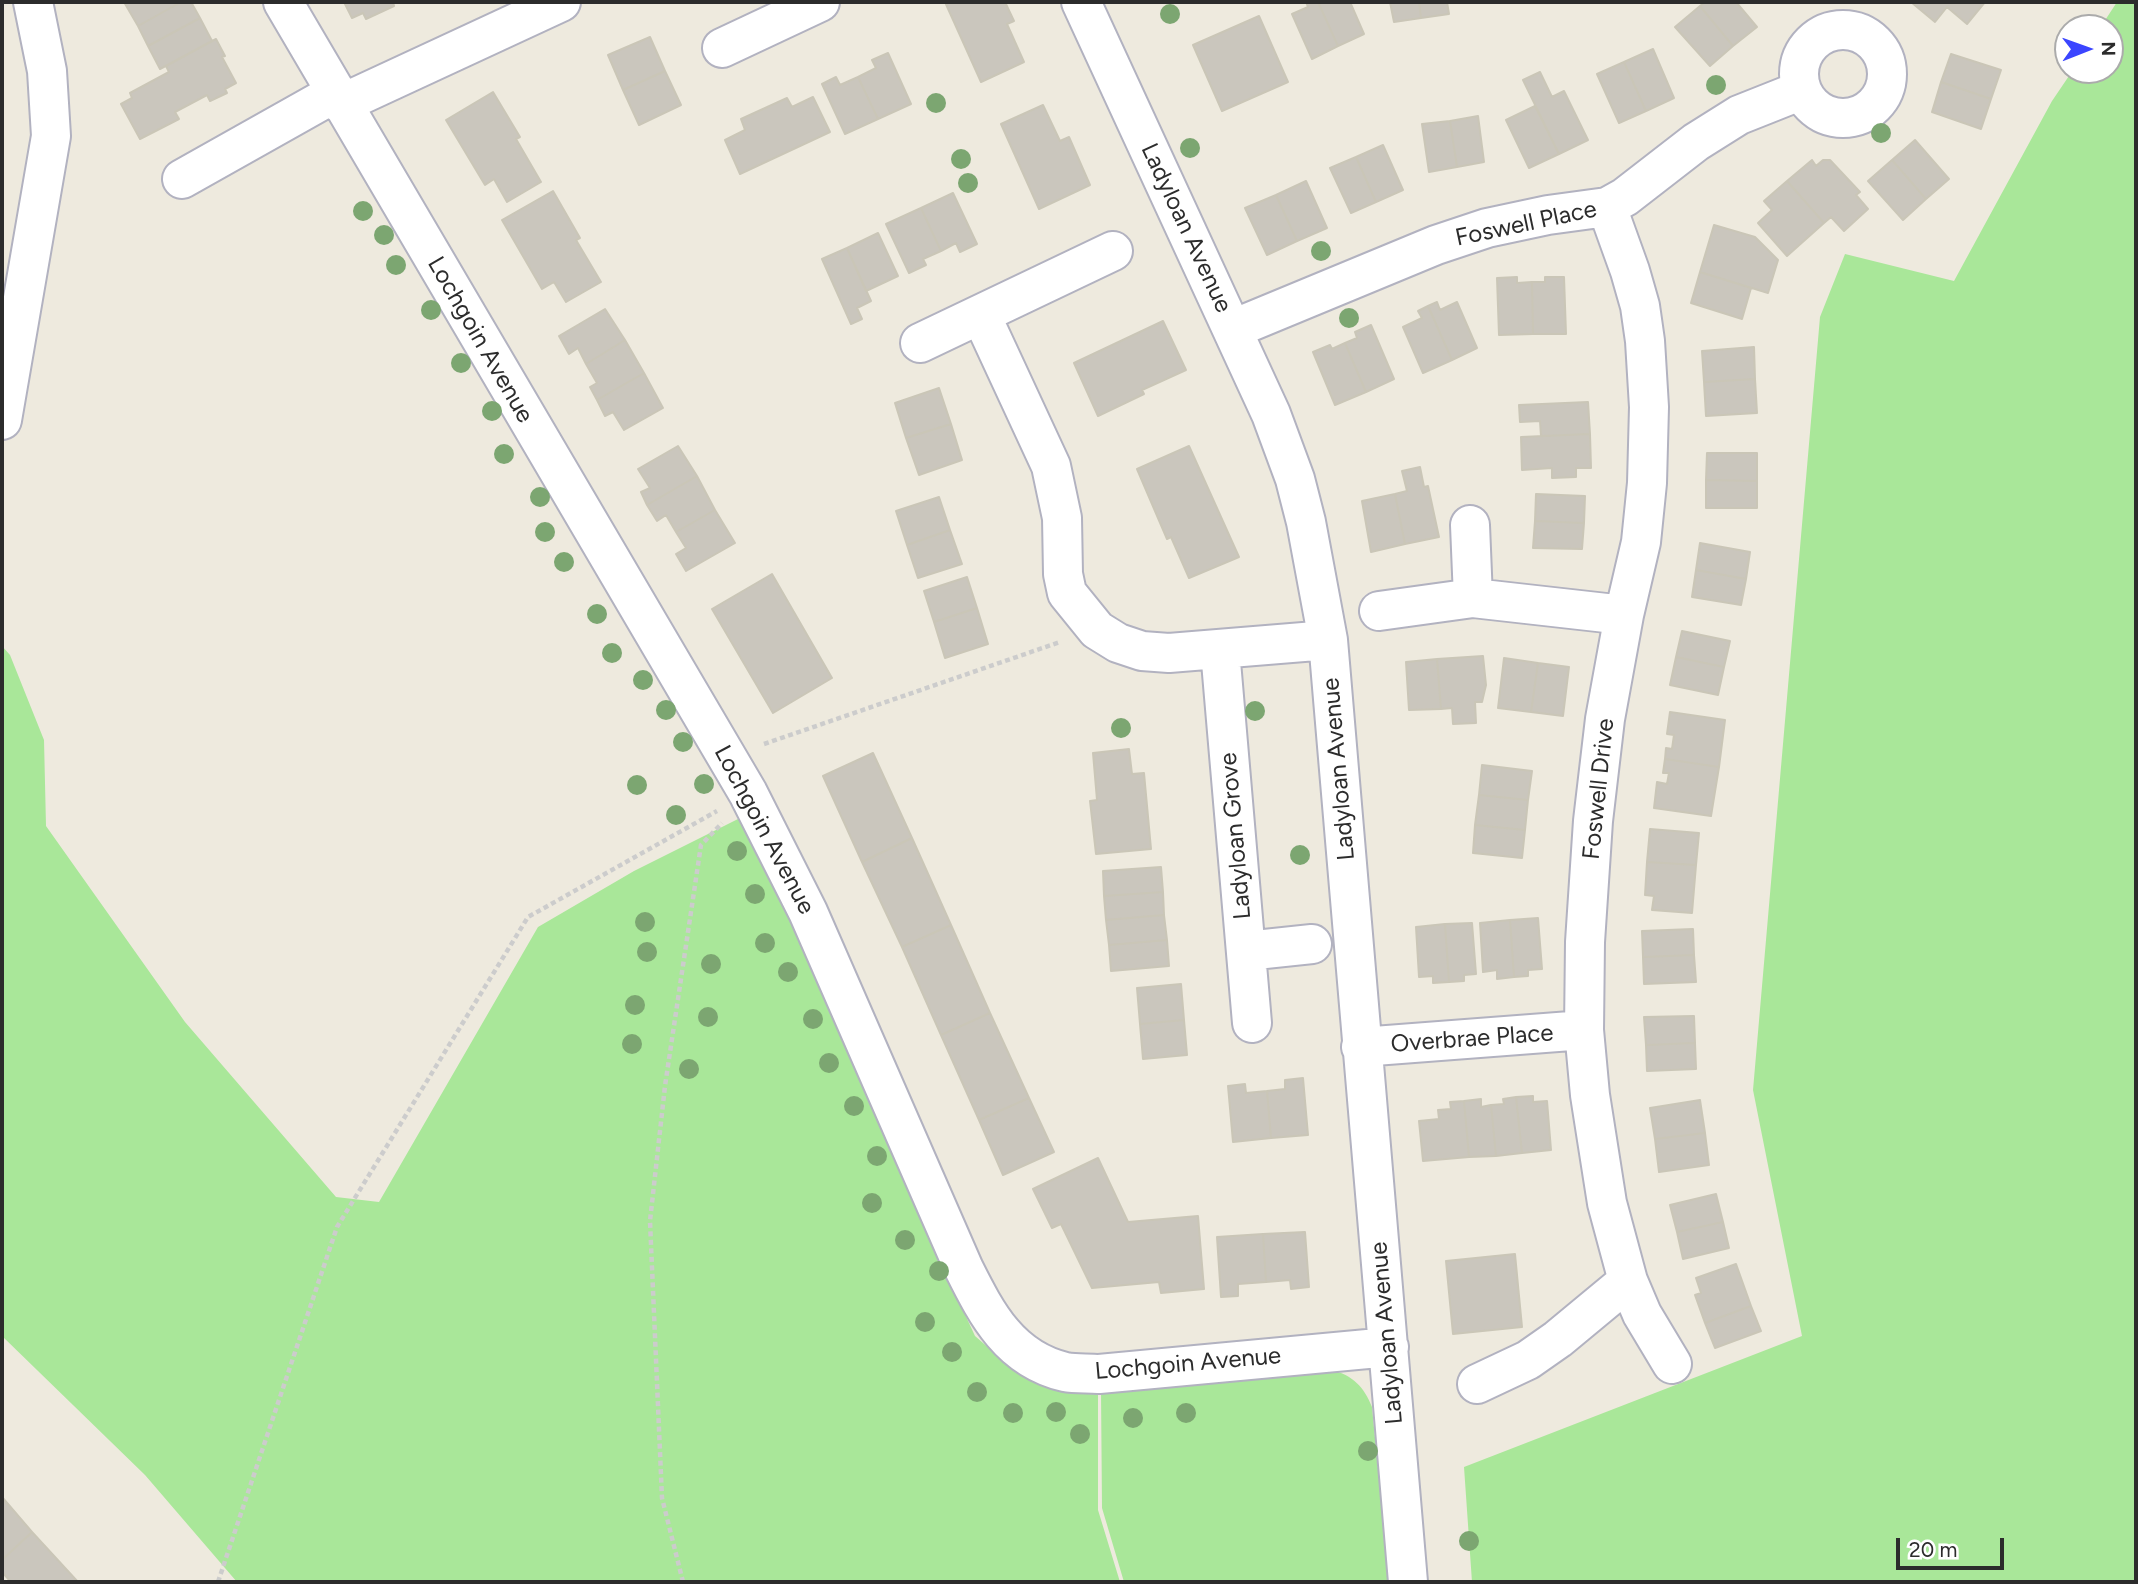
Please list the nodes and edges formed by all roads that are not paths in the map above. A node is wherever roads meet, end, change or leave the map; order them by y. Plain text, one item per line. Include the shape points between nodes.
1 (33, 2) edge
2 (283, 2) edge
3 (561, 2) edge
4 (820, 2) edge
5 (1084, 3) edge
6 (722, 48) dead end
7 (1802, 90) dead end
8 (338, 99) junction
9 (182, 179) dead end
10 (1607, 207) junction
11 (1114, 251) dead end
12 (981, 315) junction
13 (1233, 329) junction
14 (920, 343) dead end
15 (2, 420) edge
16 (1470, 525) dead end
17 (1473, 598) junction
18 (1379, 611) dead end
19 (1624, 615) junction
20 (1328, 640) junction
21 (1220, 650) junction
22 (1312, 944) dead end
23 (1246, 951) junction
24 (1252, 1023) dead end
25 (1584, 1030) junction
26 (1361, 1047) junction
27 (1628, 1280) junction
28 (1389, 1347) junction
29 (1672, 1364) dead end
30 (1477, 1384) dead end
31 (1408, 1582) edge

1 - 15 street via 47,71 51,136
2 - 8 street, Lochgoin Avenue
3 - 8 street
4 - 6 street
5 - 13 street, Ladyloan Avenue
7 - 10 street, Foswell Place via 1739,115
8 - 9 street
8 - 28 street, Lochgoin Avenue via 748,793 808,912 988,1316 1011,1343 1038,1362 1066,1372 1099,1374
10 - 13 street, Foswell Place via 1487,228
10 - 19 street, Foswell Drive via 1640,306 1649,407 1641,542
11 - 12 street
12 - 14 street
12 - 21 street via 1051,466 1062,518 1068,593 1097,630 1118,643 1169,653
13 - 20 street, Ladyloan Avenue via 1295,479
16 - 17 street
17 - 18 street
17 - 19 street
19 - 25 street, Foswell Drive via 1593,821
20 - 21 street
20 - 26 street, Ladyloan Avenue
21 - 23 street, Ladyloan Grove
22 - 23 street
23 - 24 street, Ladyloan Grove
25 - 26 street, Overbrae Place
25 - 27 street, Foswell Drive via 1606,1203
26 - 28 street, Ladyloan Avenue
27 - 29 street, Foswell Drive
27 - 30 street via 1528,1360
28 - 31 street, Ladyloan Avenue

